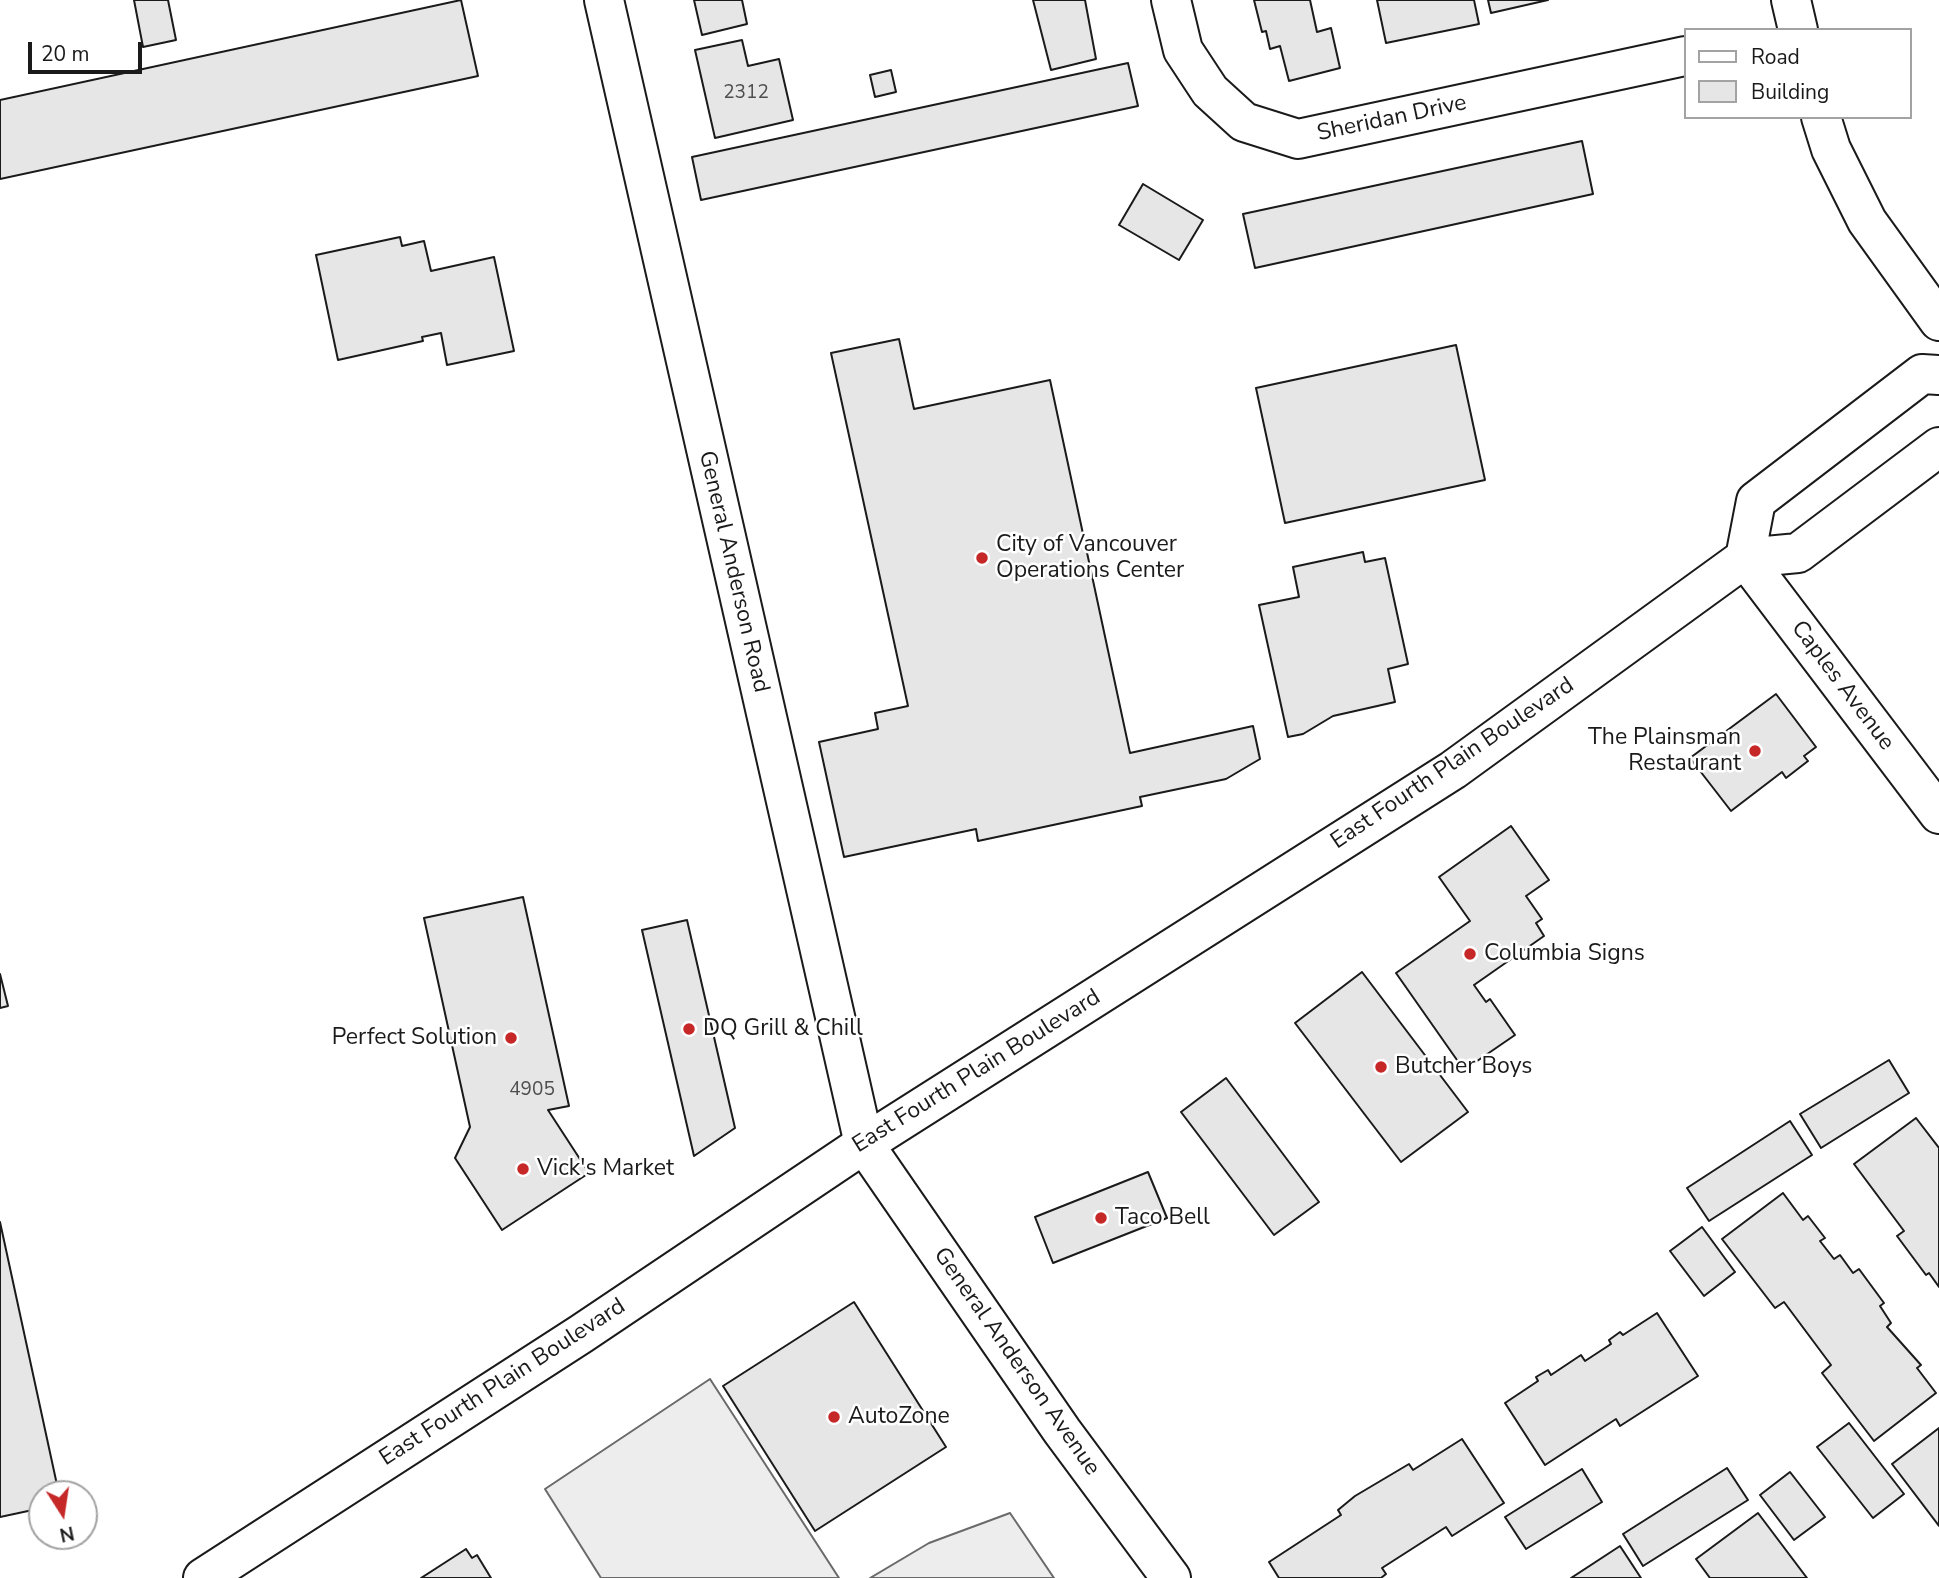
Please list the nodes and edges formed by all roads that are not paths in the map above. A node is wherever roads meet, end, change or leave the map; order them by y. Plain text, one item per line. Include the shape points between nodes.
1 (604, 0) edge
2 (1171, 0) edge
3 (1791, 0) edge
4 (1798, 28) edge
5 (1684, 56) edge
6 (1822, 119) edge
7 (1939, 321) edge
8 (1939, 375) edge
9 (1939, 447) edge
10 (1745, 558) junction
11 (1939, 814) edge
12 (864, 1144) junction
13 (203, 1578) edge
14 (1171, 1578) edge

1 - 12 street, General Anderson Road
2 - 5 street, Sheridan Drive via 1182,50 1210,91 1244,122 1298,139
3 - 4 street
6 - 7 street via 1831,149 1867,221
8 - 10 street via 1922,374 1756,501
9 - 10 street via 1798,553
10 - 11 street, Caples Avenue
10 - 12 street, East Fourth Plain Boulevard via 1452,770
12 - 13 street, East Fourth Plain Boulevard via 581,1334
12 - 14 street, General Anderson Avenue via 1062,1431

